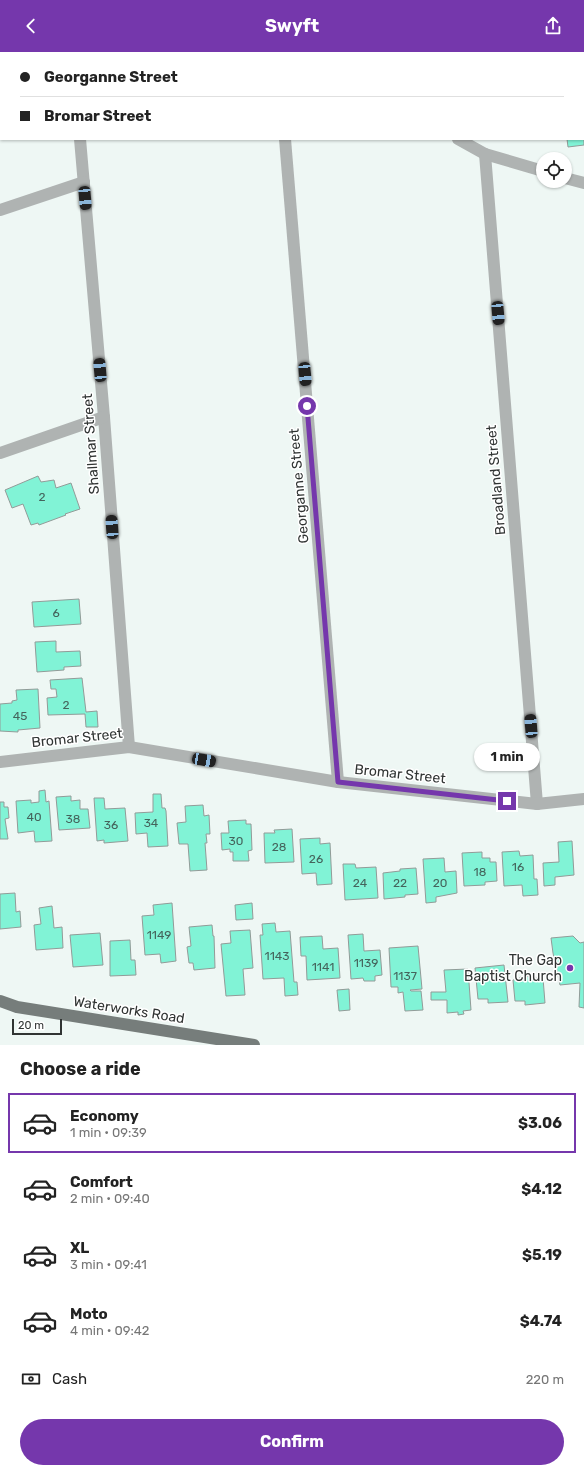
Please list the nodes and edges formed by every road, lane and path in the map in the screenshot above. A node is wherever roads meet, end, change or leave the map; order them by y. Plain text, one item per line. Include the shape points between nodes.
1 (80, 140) edge
2 (285, 140) edge
3 (460, 140) edge
4 (485, 154) junction
5 (536, 169) edge
6 (572, 180) edge
7 (84, 182) junction
8 (584, 183) edge
9 (0, 210) edge
10 (104, 416) junction
11 (0, 453) edge
12 (129, 748) junction
13 (0, 762) edge
14 (338, 782) junction
15 (584, 799) edge
16 (537, 804) junction
17 (0, 1002) edge
18 (254, 1045) edge

1 - 7 street, Shallmar Street
2 - 14 street, Georganne Street
3 - 4 street
4 - 5 street
4 - 16 street, Broadland Street
6 - 8 street
7 - 9 street
7 - 10 street, Shallmar Street
10 - 11 street
10 - 12 street, Shallmar Street
12 - 13 street, Bromar Street
12 - 14 street, Bromar Street
14 - 16 street, Bromar Street
15 - 16 street, Bromar Street
17 - 18 main road, Waterworks Road via 17,1007

